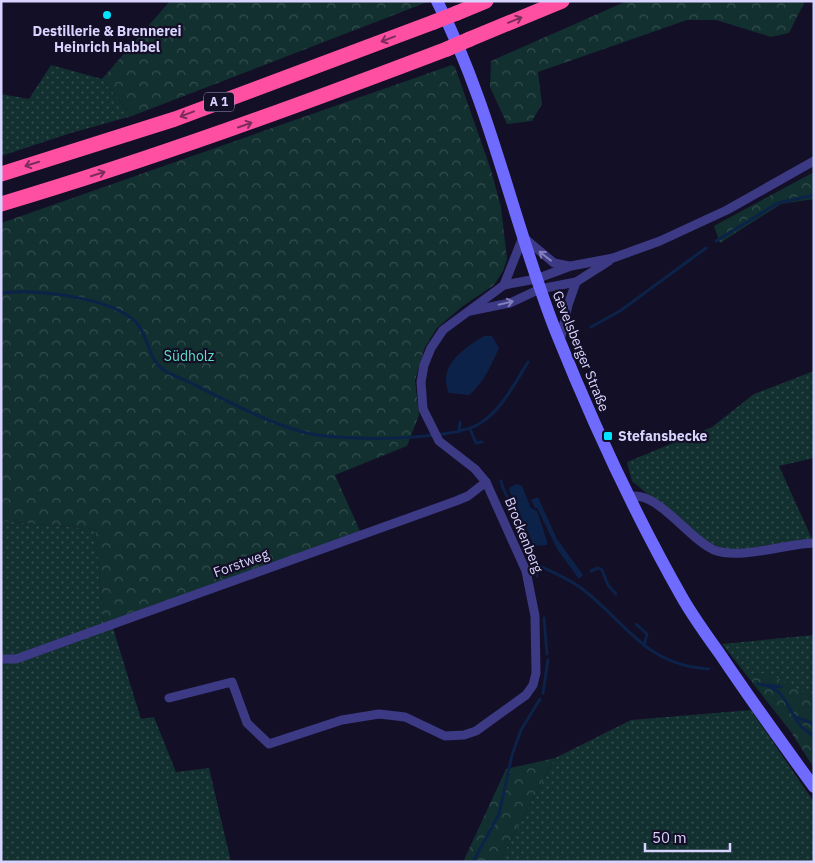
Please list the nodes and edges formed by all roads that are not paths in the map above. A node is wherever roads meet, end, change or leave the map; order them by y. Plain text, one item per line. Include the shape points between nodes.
1 (437, 1) edge
2 (486, 1) edge
3 (562, 1) edge
4 (814, 161) edge
5 (1, 174) edge
6 (1, 204) edge
7 (523, 237) junction
8 (613, 258) junction
9 (571, 266) junction
10 (576, 282) junction
11 (504, 284) junction
12 (538, 284) junction
13 (469, 311) junction
14 (560, 340) junction
15 (486, 482) junction
16 (628, 497) junction
17 (814, 543) edge
18 (1, 658) edge
19 (169, 698) dead end
20 (814, 787) edge

1 - 7 main road, Gevelsberger Straße via 462,56 499,155
2 -> 5 highway, A 1, bridge via 175,119
6 -> 3 highway, A 1, bridge via 264,118 447,49
4 - 8 street via 706,221
9 -> 7 street via 554,263
7 - 11 street
7 - 12 main road, Gevelsberger Straße
8 - 9 street
8 - 10 street
9 - 12 street
10 - 12 street
10 - 14 street
11 - 12 street, Brockenberg
11 - 13 street, Brockenberg
13 -> 12 street, Brockenberg via 510,303
12 - 14 main road, Gevelsberger Straße
13 - 15 street, Brockenberg via 443,330 431,348 424,365 421,397 438,441 475,469
14 - 16 main road, Gevelsberger Straße
15 - 18 street, Forstweg via 456,501 16,659
15 - 19 street, Brockenberg via 526,571 535,616 536,673 526,695 476,731 445,736 405,717 379,714 342,720 269,744 247,723 232,682
16 - 17 street via 635,495 651,499 696,539 714,550 732,554
16 - 20 main road, Gevelsberger Straße via 684,601

